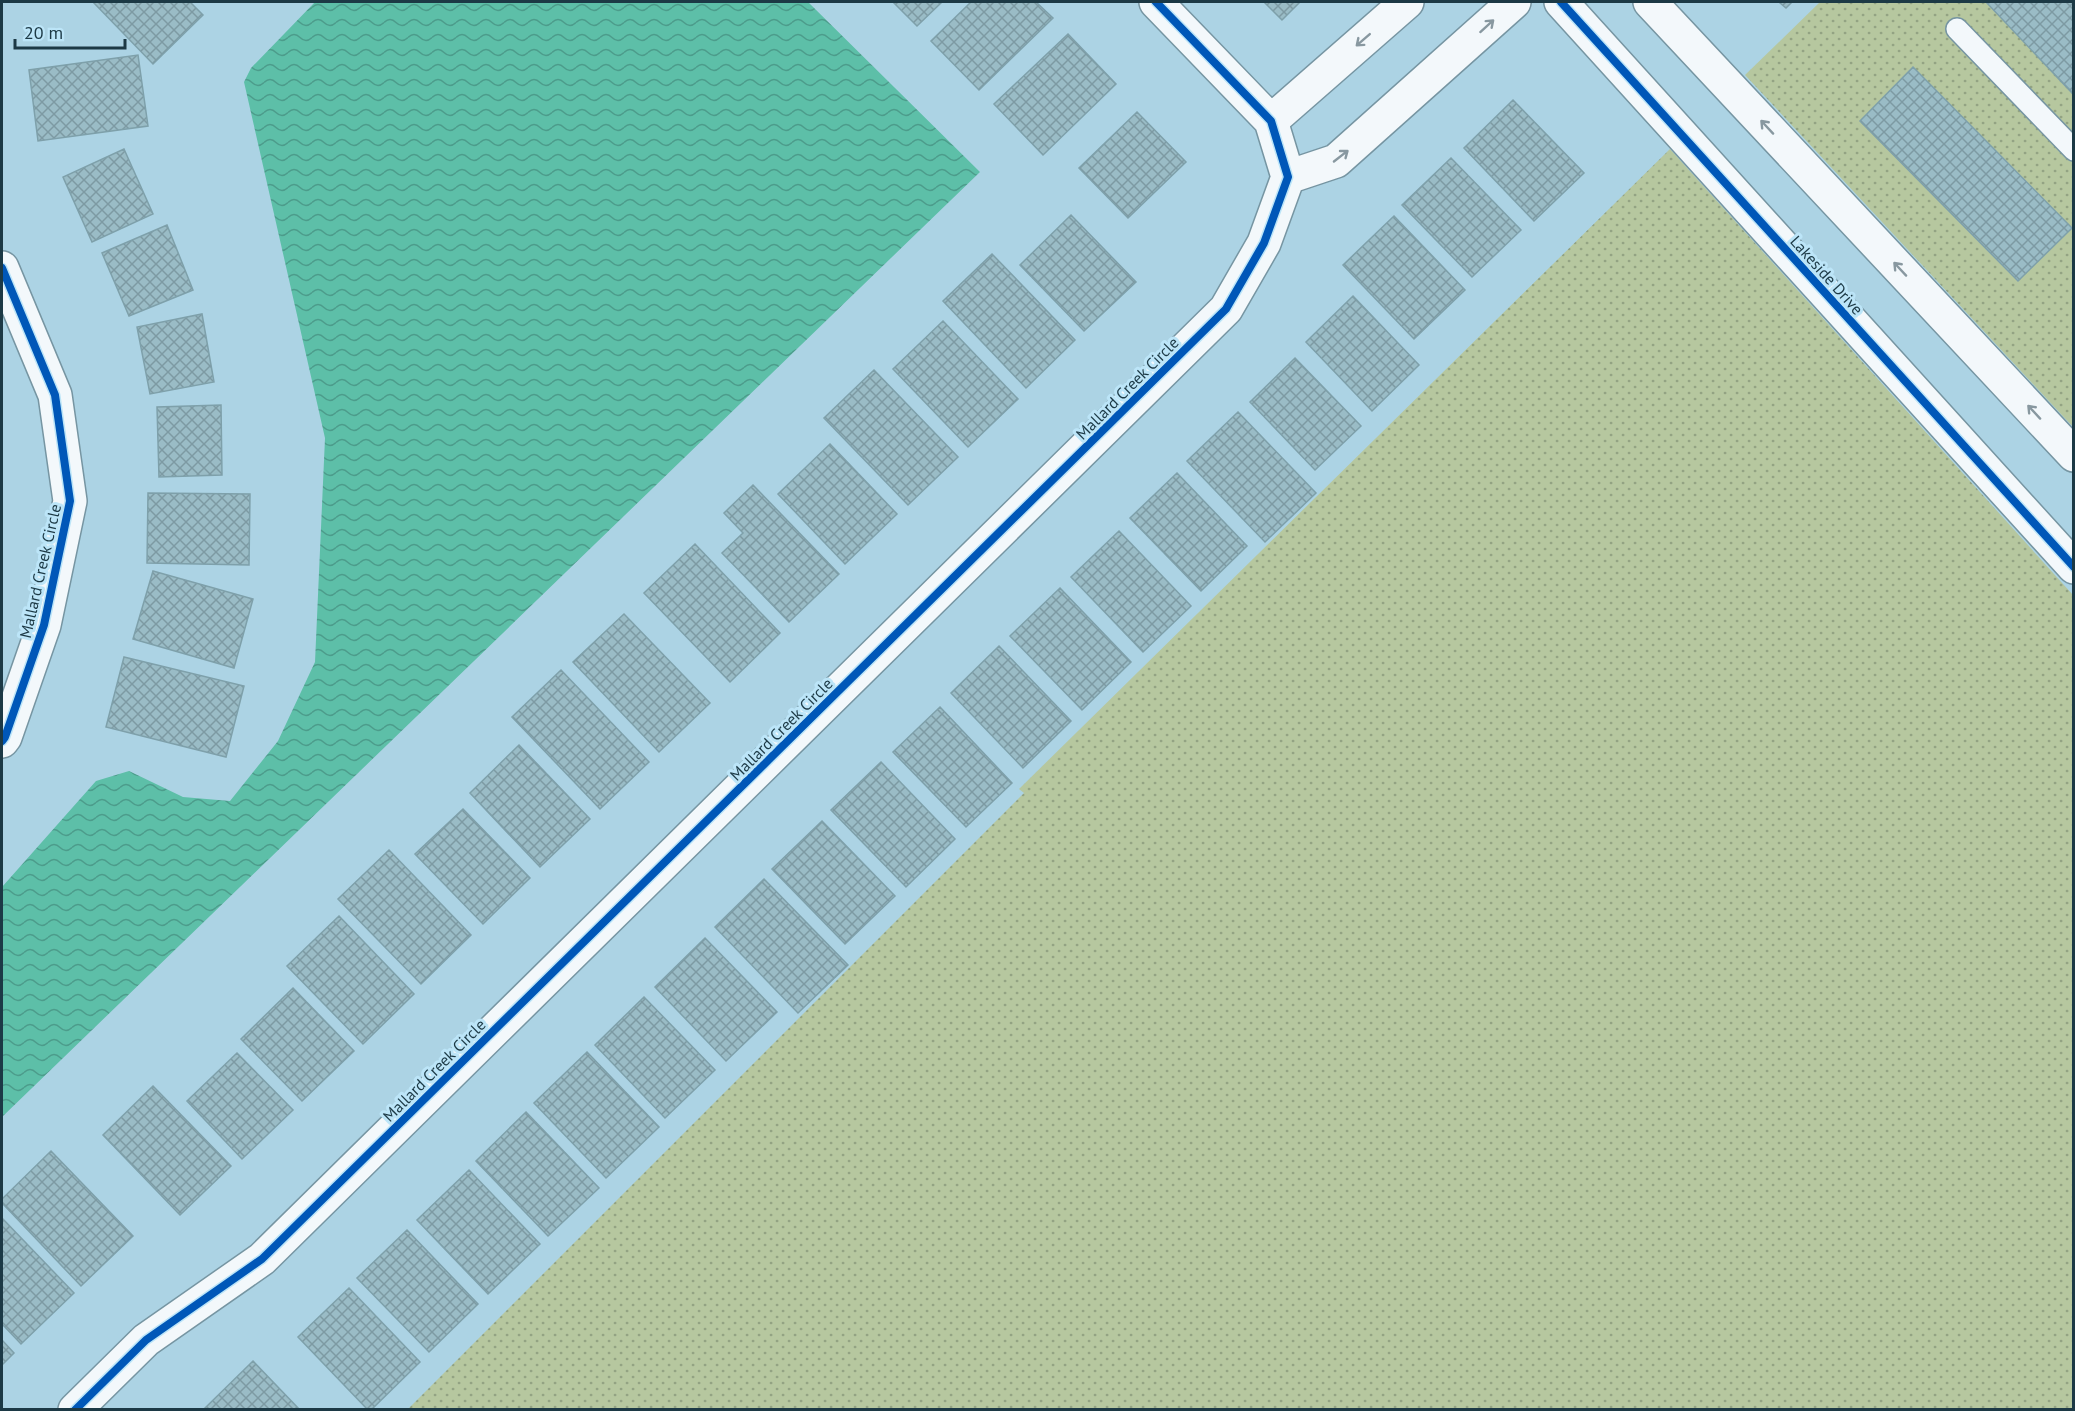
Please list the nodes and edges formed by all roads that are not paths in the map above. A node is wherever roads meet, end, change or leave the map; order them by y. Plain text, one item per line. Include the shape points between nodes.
1 (1156, 2) edge
2 (1407, 2) edge
3 (1514, 2) edge
4 (1561, 2) edge
5 (1650, 2) edge
6 (1958, 29) dead end
7 (1271, 121) junction
8 (2073, 150) edge
9 (1288, 177) junction
10 (2, 268) edge
11 (2073, 454) edge
12 (2073, 567) edge
13 (2, 741) edge
14 (75, 1410) edge

1 - 7 street
2 -> 7 street
9 -> 3 street via 1336,161
4 - 12 street, Lakeside Drive
11 -> 5 street
6 - 8 lane
7 - 9 street
9 - 14 street, Mallard Creek Circle via 1264,243 1226,309 262,1259 146,1340
10 - 13 street, Mallard Creek Circle via 55,394 70,501 44,625

